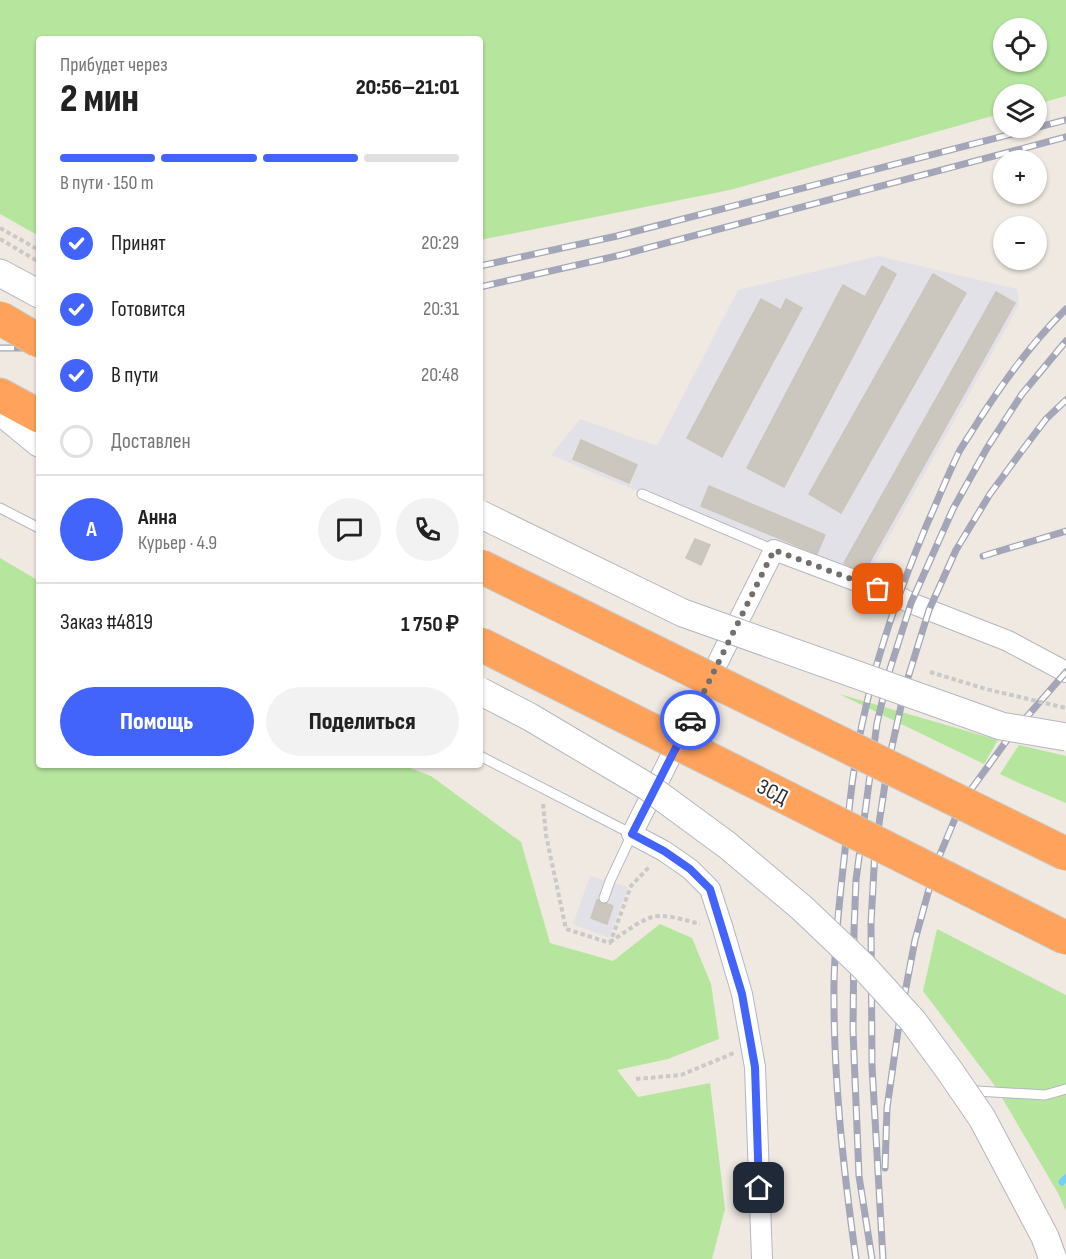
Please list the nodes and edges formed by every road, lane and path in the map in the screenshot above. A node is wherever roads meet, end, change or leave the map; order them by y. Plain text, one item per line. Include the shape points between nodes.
1 (0, 228) edge
2 (0, 239) edge
3 (36, 248) edge
4 (36, 260) edge
5 (0, 273) edge
6 (36, 292) edge
7 (0, 318) edge
8 (36, 339) edge
9 (0, 395) edge
10 (0, 411) edge
11 (36, 414) edge
12 (36, 441) edge
13 (642, 494) dead end
14 (0, 508) edge
15 (483, 515) edge
16 (36, 526) edge
17 (774, 550) junction
18 (483, 567) edge
19 (483, 646) edge
20 (929, 672) dead end
21 (1066, 672) edge
22 (483, 693) edge
23 (1066, 708) edge
24 (1066, 737) edge
25 (483, 758) edge
26 (542, 788) junction
27 (632, 834) junction
28 (664, 851) junction
29 (1066, 854) edge
30 (604, 897) dead end
31 (723, 929) junction
32 (1066, 938) edge
33 (610, 943) junction
34 (751, 1046) junction
35 (636, 1079) dead end
36 (1066, 1089) edge
37 (977, 1091) dead end
38 (762, 1259) edge
39 (1053, 1259) edge

1 - 3 path
2 - 4 path
5 - 6 main road
7 - 8 highway, bridge
9 - 11 highway
10 - 12 main road
13 - 17 lane
14 - 16 lane
15 - 24 main road, bridge via 683,613 1001,726
17 - 21 street via 1008,640
17 - 27 street
18 - 29 highway, bridge
19 - 32 highway, ЗСД, bridge
20 - 23 path, bridge
22 - 39 main road, bridge via 648,787 727,845 802,908 862,966 913,1022 982,1118
25 - 26 lane
26 - 27 lane
26 - 33 path via 546,835 566,929
27 - 28 street
27 - 30 lane
28 - 31 street via 710,889
28 - 33 path via 631,886
31 - 33 path via 654,916
31 - 34 street via 742,994
34 - 35 path via 681,1075
34 - 38 street
36 - 37 lane via 1045,1095

